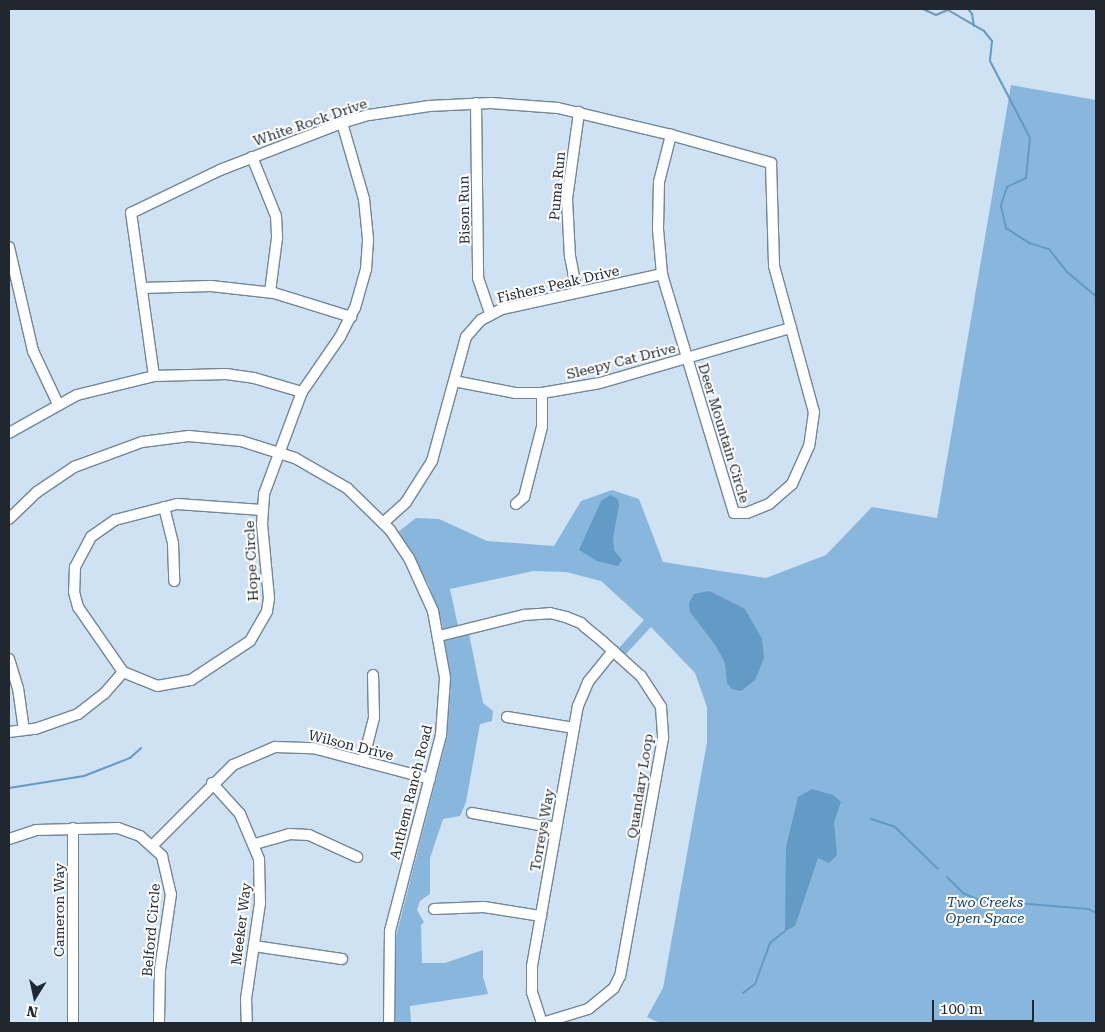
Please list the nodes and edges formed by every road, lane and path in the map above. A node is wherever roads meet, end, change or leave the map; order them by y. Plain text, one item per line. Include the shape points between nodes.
1 (476, 103) junction
2 (579, 112) junction
3 (342, 123) junction
4 (671, 135) junction
5 (252, 157) junction
6 (9, 247) edge
7 (662, 274) junction
8 (142, 288) junction
9 (270, 292) junction
10 (577, 292) junction
11 (491, 315) junction
12 (351, 317) junction
13 (791, 328) junction
14 (687, 359) junction
15 (154, 376) junction
16 (454, 381) junction
17 (302, 392) junction
18 (542, 393) junction
19 (58, 404) junction
20 (9, 433) edge
21 (280, 452) junction
22 (516, 504) dead end
23 (164, 507) junction
24 (262, 510) junction
25 (9, 519) edge
26 (383, 523) junction
27 (174, 581) dead end
28 (439, 636) junction
29 (613, 651) junction
30 (9, 659) edge
31 (123, 672) junction
32 (373, 675) dead end
33 (507, 717) dead end
34 (574, 728) junction
35 (24, 730) junction
36 (9, 732) edge
37 (363, 761) junction
38 (430, 778) junction
39 (212, 783) junction
40 (472, 813) dead end
41 (73, 828) junction
42 (556, 828) junction
43 (9, 839) edge
44 (255, 844) junction
45 (153, 845) junction
46 (357, 857) dead end
47 (434, 909) dead end
48 (541, 916) junction
49 (254, 946) junction
50 (342, 960) dead end
51 (73, 1023) edge
52 (159, 1023) edge
53 (247, 1023) edge
54 (389, 1023) edge
55 (542, 1023) edge

1 - 2 street, White Rock Drive via 509,103
1 - 3 street, White Rock Drive via 406,108
1 - 11 street, Bison Run via 478,278
2 - 4 street, White Rock Drive
2 - 10 street, Puma Run via 566,216
3 - 5 street, White Rock Drive
3 - 12 street, Hope Circle via 364,199 368,240 366,269
4 - 7 street, Deer Mountain Circle via 659,182
4 - 13 street, Deer Mountain Circle via 771,163 774,266
5 - 8 street, White Rock Drive via 131,213
5 - 9 street via 276,216 277,238
6 - 19 street via 33,351
7 - 10 street, Fishers Peak Drive
7 - 14 street, Deer Mountain Circle
8 - 9 street via 211,286
8 - 15 street, White Rock Drive
9 - 12 street
10 - 11 street, Fishers Peak Drive via 502,309
11 - 16 street, Fishers Peak Drive via 466,337
12 - 17 street, Hope Circle
13 - 14 street, Sleepy Cat Drive
13 - 14 street, Deer Mountain Circle via 814,412 809,446 792,484 769,504 748,513 734,513
14 - 18 street, Sleepy Cat Drive via 600,383
15 - 17 street via 226,374 254,378
15 - 19 street via 107,385
16 - 18 street, Sleepy Cat Drive via 515,392
16 - 26 street, Fishers Peak Drive via 440,441 426,473 406,502
17 - 21 street, Hope Circle
18 - 22 street via 542,427 524,497
19 - 20 street
21 - 24 street, Hope Circle
21 - 25 street, Anthem Ranch Road via 216,438 189,436 142,442 74,467 37,492
21 - 26 street, Anthem Ranch Road via 347,488
23 - 24 street, Hope Circle via 194,503
23 - 27 street via 173,544
23 - 31 street, Hope Circle via 106,524 90,537 75,567 74,592 78,607
24 - 31 street, Hope Circle via 269,598 262,622 250,641 191,680 178,684 157,686
26 - 28 street, Anthem Ranch Road via 423,586
28 - 29 street, Quandary Loop via 524,615 550,613 580,623
28 - 38 street, Anthem Ranch Road via 445,699 441,735
29 - 34 street, Torreys Way via 582,694
29 - 55 street, Quandary Loop via 653,691 664,723 624,963 614,988 603,999 588,1009
30 - 35 street via 18,688
31 - 35 street via 104,694 78,714
32 - 37 street via 374,718
33 - 34 street
34 - 42 street, Torreys Way
35 - 36 street
37 - 38 street, Wilson Drive
37 - 39 street, Wilson Drive via 313,748 275,747 242,759
38 - 54 street, Anthem Ranch Road via 390,931
39 - 44 street, Meeker Way via 240,814
39 - 45 street, Wilson Drive
40 - 42 street
41 - 43 street via 36,830
41 - 45 street via 118,828
41 - 51 street, Cameron Way
42 - 48 street, Torreys Way
44 - 46 street via 289,834 309,835
44 - 49 street, Meeker Way via 261,886
45 - 52 street, Belford Circle via 167,869 171,894 160,969
47 - 48 street via 484,907
48 - 55 street, Torreys Way via 531,979
49 - 50 street
49 - 53 street, Meeker Way via 246,999

